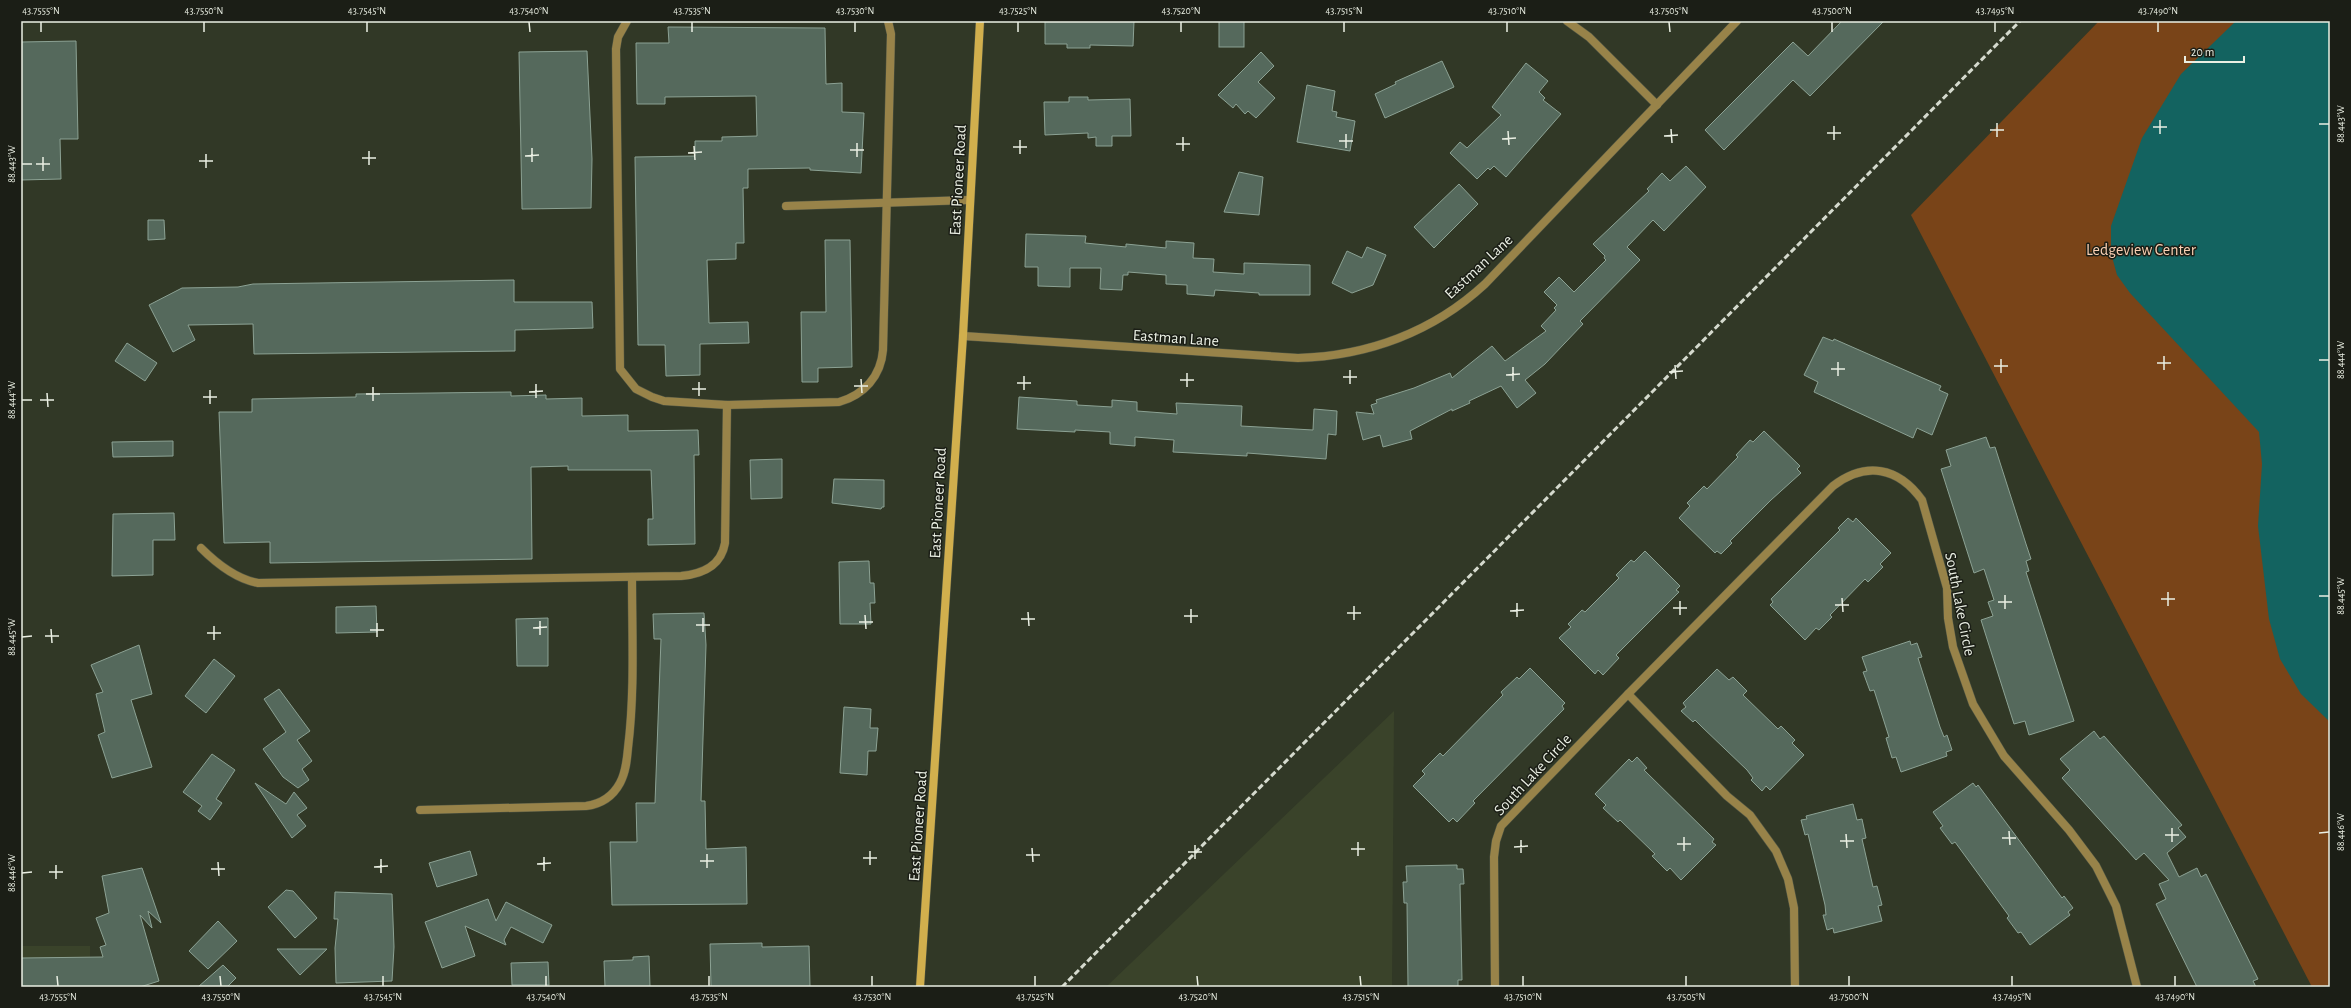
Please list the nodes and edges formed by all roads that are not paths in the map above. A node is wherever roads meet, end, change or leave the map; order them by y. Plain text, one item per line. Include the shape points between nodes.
1 (627, 21) edge
2 (888, 21) edge
3 (980, 21) edge
4 (1567, 21) edge
5 (1737, 21) edge
6 (1657, 105) junction
7 (969, 200) junction
8 (886, 203) junction
9 (786, 206) dead end
10 (962, 336) junction
11 (727, 405) junction
12 (202, 548) dead end
13 (632, 577) junction
14 (1628, 694) junction
15 (420, 810) dead end
16 (920, 987) edge
17 (1495, 987) edge
18 (1795, 987) edge
19 (2137, 987) edge

1 - 11 street via 618,37 616,49 620,370 636,388 658,400
2 - 8 street via 891,34
3 - 7 main road, East Pioneer Road
4 - 6 street via 1589,37
5 - 6 street, Eastman Lane
6 - 10 street, Eastman Lane via 1474,293 1424,327 1376,347 1345,354 1298,358
7 - 8 street
7 - 10 main road, East Pioneer Road
8 - 9 street
8 - 11 street via 883,356 877,374 870,384 856,395 839,402
10 - 16 main road, East Pioneer Road
11 - 13 street via 726,543 722,554 710,568 693,574
12 - 13 street via 241,578 258,583
13 - 15 street via 633,675 630,736 625,772 613,793 604,801 586,806
14 - 17 street, South Lake Circle via 1501,826 1494,857
14 - 18 street via 1727,796 1750,815 1776,851 1788,879 1794,908
14 - 19 street, South Lake Circle via 1844,477 1873,470 1888,472 1902,479 1922,500 1947,588 1953,648 1973,704 2004,756 2069,830 2096,866 2116,906

